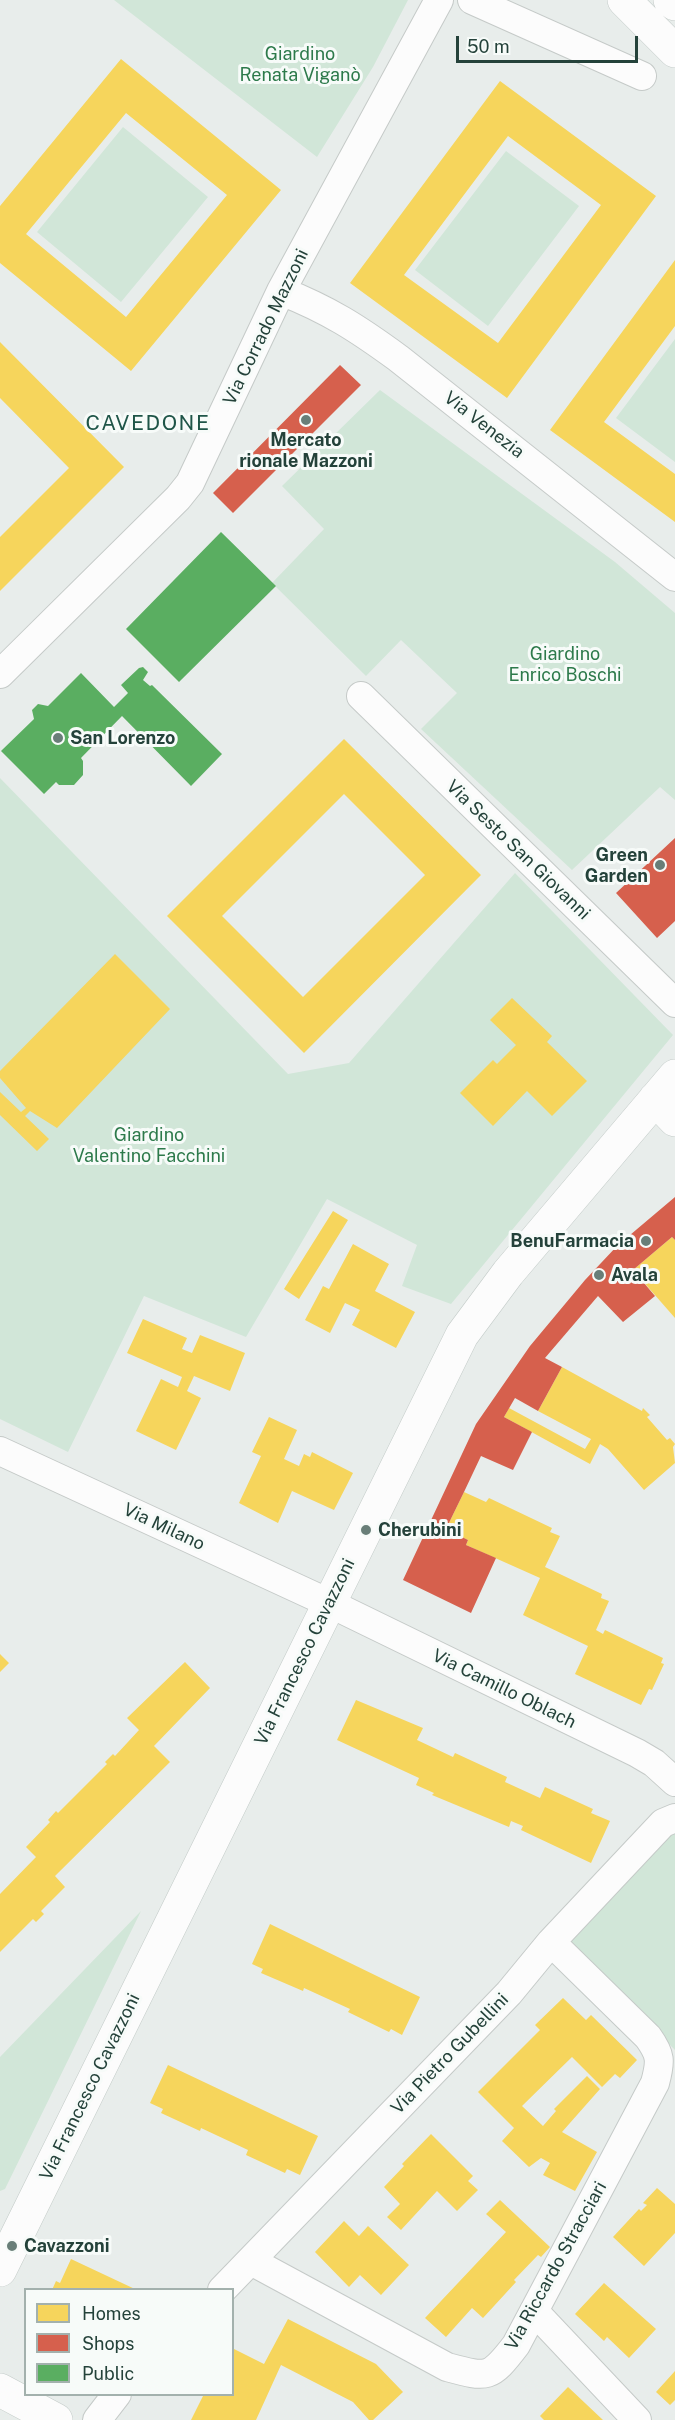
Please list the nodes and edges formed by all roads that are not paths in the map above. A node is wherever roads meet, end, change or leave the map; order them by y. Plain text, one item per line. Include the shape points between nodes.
1 (439, 0) edge
2 (472, 0) edge
3 (624, 0) edge
4 (670, 0) edge
5 (675, 4) edge
6 (675, 51) edge
7 (642, 76) dead end
8 (281, 291) junction
9 (675, 577) edge
10 (0, 674) edge
11 (361, 696) dead end
12 (675, 1003) edge
13 (668, 1098) edge
14 (0, 1451) edge
15 (329, 1603) junction
16 (675, 1782) edge
17 (675, 1818) edge
18 (551, 1942) junction
19 (251, 2261) junction
20 (0, 2270) edge
21 (223, 2288) edge
22 (534, 2311) junction
23 (0, 2390) edge
24 (115, 2396) edge
25 (56, 2420) edge
26 (97, 2420) edge
27 (637, 2420) edge

1 - 8 street, Via Corrado Mazzoni
2 - 7 street
3 - 6 street
4 - 5 street
8 - 9 street, Via Venezia via 328,310 403,361
8 - 10 street, Via Corrado Mazzoni via 190,483
11 - 12 street, Via Sesto San Giovanni
13 - 15 street, Via Francesco Cavazzoni via 508,1273 462,1335
14 - 15 street, Via Milano
15 - 16 street, Via Camillo Oblach via 637,1753
15 - 20 street, Via Francesco Cavazzoni
17 - 18 street, Via Pietro Gubellini via 663,1823
18 - 19 street, Via Pietro Gubellini via 509,1993
18 - 22 street, Via Riccardo Stracciari via 648,2037 659,2052 659,2067 655,2083
19 - 21 street, Via Pietro Gubellini
19 - 22 street, Via Riccardo Stracciari via 447,2367 479,2376 499,2367
22 - 27 street
23 - 25 street
24 - 26 street

